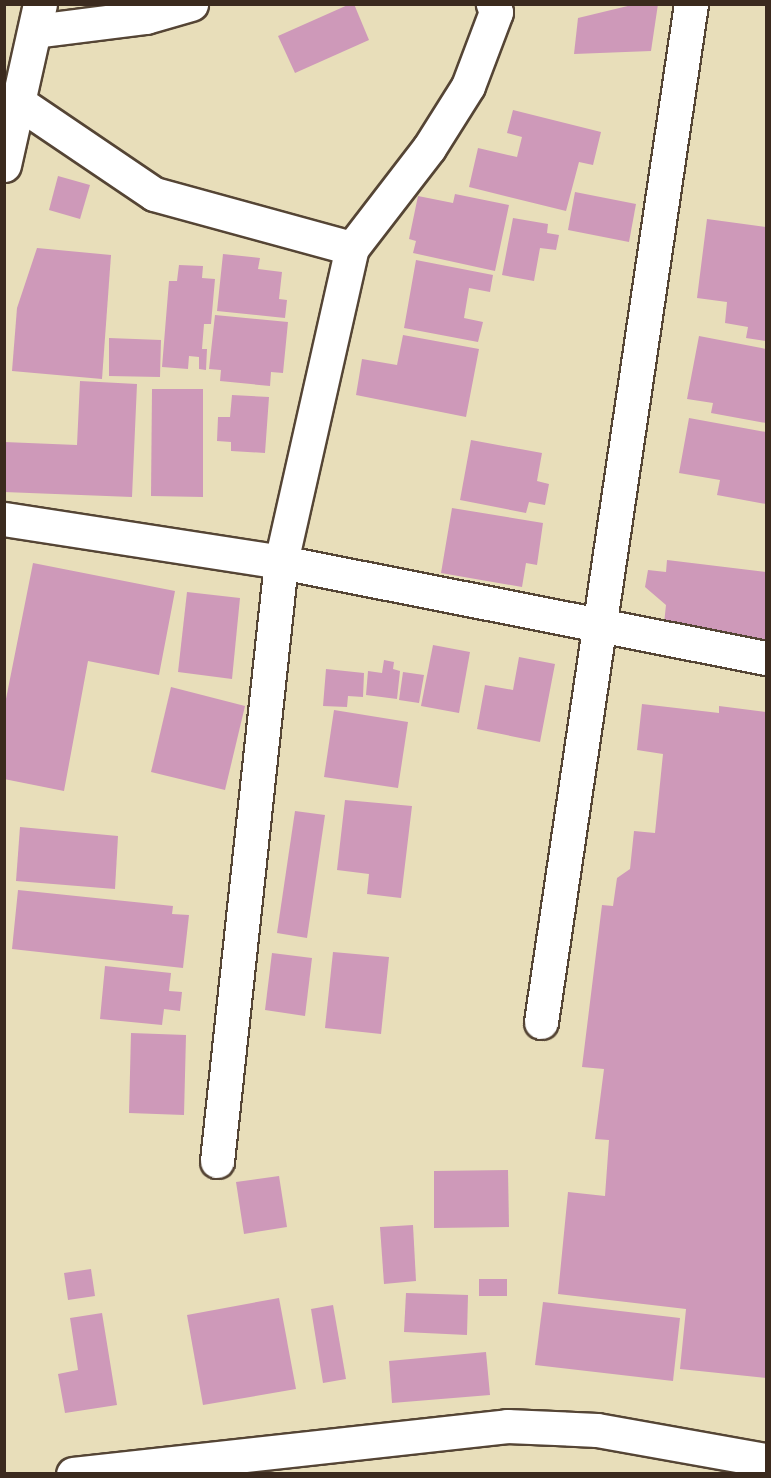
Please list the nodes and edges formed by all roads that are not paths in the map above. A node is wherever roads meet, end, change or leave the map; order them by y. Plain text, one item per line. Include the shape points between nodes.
1 (191, 4) edge
2 (691, 4) edge
3 (504, 7) edge
4 (38, 18) edge
5 (18, 102) junction
6 (4, 165) edge
7 (352, 248) junction
8 (4, 519) edge
9 (281, 562) junction
10 (599, 624) junction
11 (766, 658) edge
12 (541, 1022) dead end
13 (217, 1161) dead end
14 (766, 1460) edge
15 (140, 1468) edge
16 (73, 1473) edge

1 - 4 street via 146,17
2 - 10 street
3 - 7 street via 468,86 429,148
4 - 5 street
5 - 6 street
5 - 7 street via 153,194
7 - 9 street
8 - 9 street
9 - 10 street
9 - 13 street
10 - 11 street
10 - 12 street
14 - 15 street via 597,1430 507,1426
15 - 16 street

